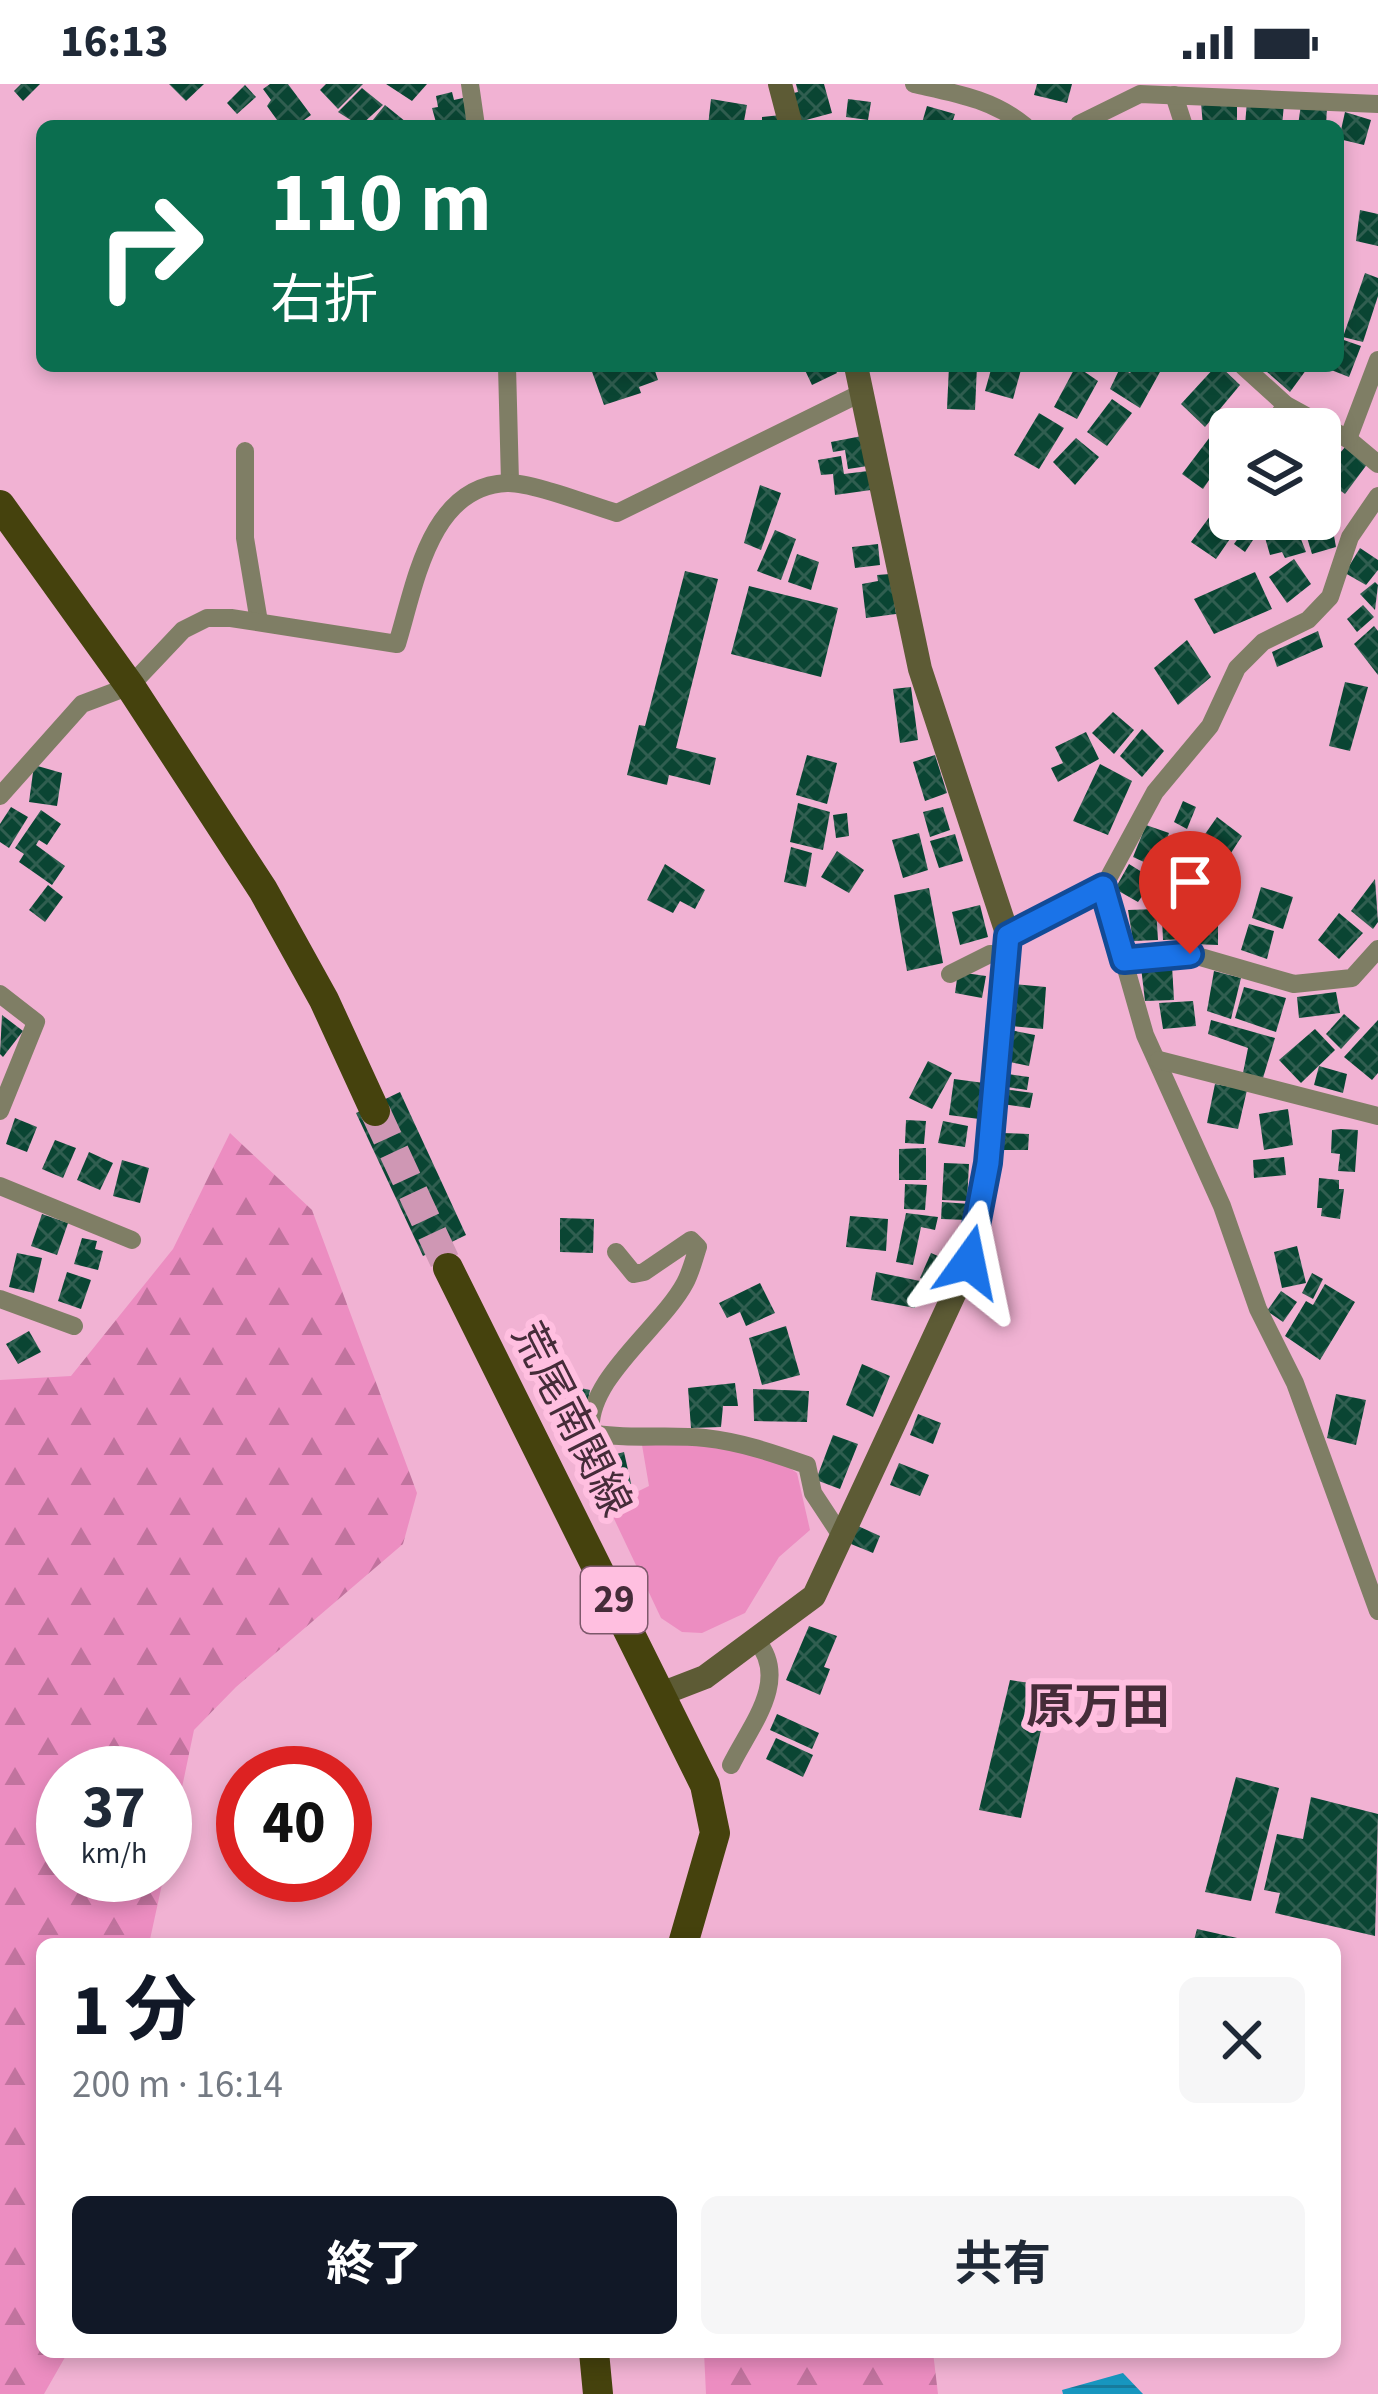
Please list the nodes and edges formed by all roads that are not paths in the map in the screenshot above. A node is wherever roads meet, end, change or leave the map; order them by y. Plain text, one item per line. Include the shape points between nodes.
1 (470, 84) edge
2 (780, 84) edge
3 (914, 84) edge
4 (1233, 90) edge
5 (1174, 94) junction
6 (1378, 104) edge
7 (475, 120) edge
8 (789, 120) edge
9 (1014, 120) edge
10 (1087, 120) edge
11 (1182, 120) edge
12 (1378, 360) edge
13 (507, 372) edge
14 (858, 372) edge
15 (1250, 372) edge
16 (863, 392) junction
17 (1286, 405) junction
18 (1284, 408) edge
19 (1348, 439) junction
20 (245, 452) dead end
21 (1378, 464) edge
22 (510, 482) junction
23 (1378, 496) edge
24 (0, 505) edge
25 (259, 622) junction
26 (130, 686) junction
27 (0, 796) edge
28 (1096, 891) junction
29 (1008, 946) junction
30 (1378, 950) edge
31 (1124, 960) junction
32 (950, 974) dead end
33 (0, 994) edge
34 (1159, 1060) junction
35 (0, 1111) edge
36 (375, 1111) tunnel mouth
37 (1378, 1116) edge
38 (0, 1186) edge
39 (132, 1240) dead end
40 (616, 1252) dead end
41 (448, 1268) tunnel mouth
42 (0, 1299) edge
43 (74, 1326) dead end
44 (842, 1537) junction
45 (1378, 1611) edge
46 (757, 1641) junction
47 (661, 1694) junction
48 (731, 1765) dead end
49 (685, 1938) edge
50 (595, 2358) edge
51 (598, 2394) edge

1 - 7 street
2 - 8 street
3 - 9 street via 977,99
4 - 5 street
4 - 6 street
5 - 10 street via 1140,94
5 - 11 street
12 - 19 street
13 - 22 street
14 - 16 street
15 - 17 street
16 - 22 street via 616,513
16 - 29 street via 920,669
17 - 18 street
17 - 19 street
19 - 21 street
20 - 25 street via 244,538
22 - 25 street via 480,489 448,512 429,542 397,644
23 - 28 street via 1350,537 1330,597 1237,668 1210,727 1155,792
24 - 26 main road
25 - 26 street via 207,618 183,630
26 - 27 street via 82,704
26 - 36 main road via 263,890
28 - 29 street
28 - 31 street
29 - 32 street
29 - 44 street via 988,1163 969,1262
30 - 31 street via 1352,978 1294,983 1190,954
31 - 34 street
33 - 35 street via 36,1022
34 - 37 street
34 - 45 street via 1295,1383
38 - 39 street
40 - 44 street via 634,1274 691,1240 698,1247 685,1284 598,1394 591,1433 704,1438 807,1465 813,1493
41 - 47 main road, 荒尾南関線 / 29
42 - 43 street
44 - 46 street via 814,1596
46 - 47 street via 705,1678
46 - 48 street via 773,1670 771,1688
47 - 49 main road, 荒尾南関線 / 29 via 705,1785 715,1833
50 - 51 main road

